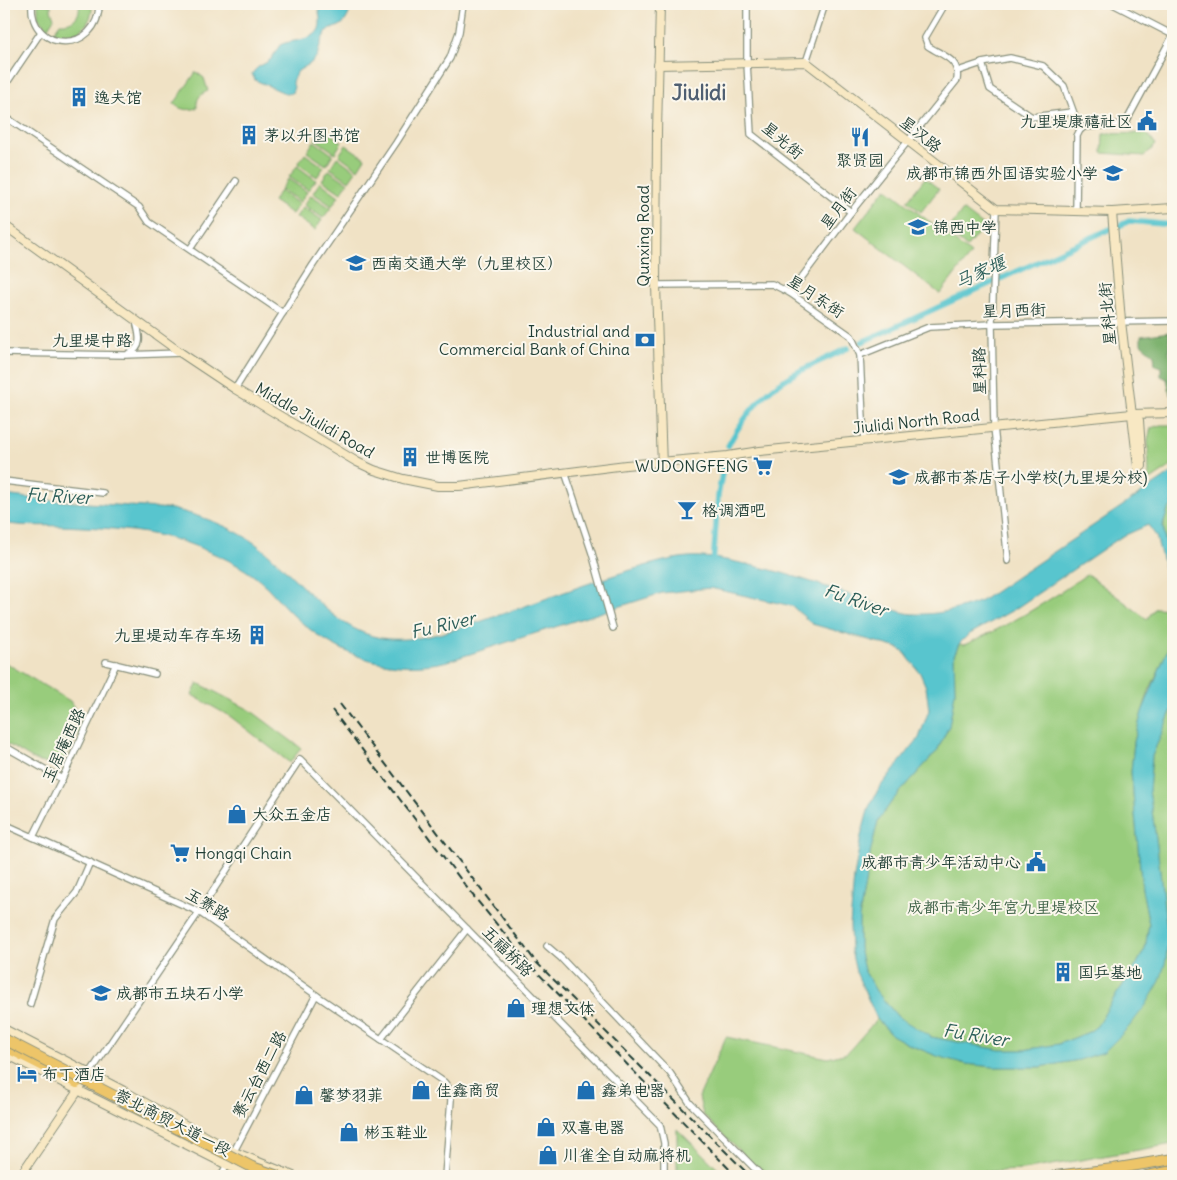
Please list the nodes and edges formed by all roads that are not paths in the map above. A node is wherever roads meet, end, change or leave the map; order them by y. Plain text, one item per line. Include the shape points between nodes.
1 (31, 4) edge
2 (99, 4) edge
3 (462, 4) edge
4 (660, 4) edge
5 (747, 4) edge
6 (825, 4) edge
7 (944, 4) edge
8 (1113, 4) edge
9 (41, 32) junction
10 (1173, 35) edge
11 (806, 62) junction
12 (747, 63) junction
13 (982, 63) junction
14 (658, 65) junction
15 (958, 71) junction
16 (4, 87) edge
17 (1072, 112) junction
18 (4, 116) edge
19 (1080, 130) junction
20 (908, 140) junction
21 (236, 181) dead end
22 (1173, 208) edge
23 (996, 209) junction
24 (1076, 211) junction
25 (852, 212) junction
26 (1112, 212) junction
27 (4, 224) edge
28 (190, 248) junction
29 (656, 285) junction
30 (790, 293) junction
31 (283, 313) junction
32 (136, 321) junction
33 (1121, 321) junction
34 (1173, 321) edge
35 (992, 324) junction
36 (4, 353) edge
37 (181, 353) junction
38 (860, 354) junction
39 (125, 355) junction
40 (234, 389) junction
41 (1173, 413) edge
42 (1132, 414) junction
43 (994, 427) junction
44 (864, 440) junction
45 (662, 464) junction
46 (565, 472) junction
47 (4, 481) edge
48 (104, 493) dead end
49 (1008, 561) dead end
50 (613, 626) dead end
51 (106, 662) dead end
52 (116, 664) junction
53 (154, 674) dead end
54 (4, 746) edge
55 (62, 779) junction
56 (4, 824) edge
57 (33, 837) junction
58 (90, 862) junction
59 (199, 912) junction
60 (467, 929) junction
61 (547, 946) dead end
62 (316, 995) junction
63 (30, 1004) dead end
64 (4, 1029) edge
65 (4, 1039) edge
66 (381, 1039) junction
67 (4, 1046) edge
68 (4, 1053) edge
69 (90, 1073) junction
70 (78, 1087) junction
71 (229, 1158) junction
72 (1173, 1159) edge
73 (1173, 1164) edge
74 (1173, 1171) edge
75 (1112, 1173) edge
76 (20, 1176) edge
77 (221, 1176) edge
78 (249, 1176) edge
79 (259, 1176) edge
80 (278, 1176) edge
81 (293, 1176) edge
82 (445, 1176) edge
83 (664, 1176) edge
84 (762, 1176) edge
85 (1055, 1176) edge
86 (1086, 1176) edge
87 (1146, 1176) edge

1 - 9 street via 34,22
2 - 9 street via 95,25 79,39 58,41
3 - 31 street via 450,58
4 - 14 street, Qunxing Road
5 - 12 street, 星光街
6 - 11 street
7 - 15 street via 925,38 928,46 955,63
8 - 10 street
9 - 16 street
10 - 19 street via 1125,124
11 - 12 street
11 - 20 street, 星汉路
12 - 14 street
12 - 25 street, 星光街 via 751,134
13 - 15 street
13 - 17 street via 990,89 1032,117
13 - 17 street via 1010,58 1043,66 1064,86
14 - 29 street, Qunxing Road
15 - 20 street, 星月街 via 957,80
17 - 19 street
18 - 28 street via 139,207 148,222
19 - 24 street via 1077,136
20 - 23 street, 星汉路
20 - 25 street, 星月街
21 - 28 street
22 - 26 street
23 - 24 street
23 - 35 street, 星科路
24 - 26 street
25 - 30 street, 星月街
26 - 33 street, 星科北街
27 - 32 street, Middle Jiulidi Road
28 - 31 street
29 - 30 street, 星月东街 via 772,284
29 - 45 street, Qunxing Road
30 - 38 street, 星月东街 via 851,336
31 - 40 street
32 - 37 street, Middle Jiulidi Road
32 - 39 street via 139,346
33 - 34 street, 星月西街
33 - 35 street, 星月西街
33 - 42 street, 星科北街
35 - 38 street, 星月西街 via 930,328
35 - 43 street, 星科路
36 - 39 street, 九里堤中路
37 - 39 street, 九里堤中路
37 - 40 street, Middle Jiulidi Road
38 - 44 street, 星月东街
40 - 46 street, Middle Jiulidi Road via 357,462 403,479 438,486 460,486
41 - 42 street, Jiulidi North Road
42 - 42 street via 1134,429 1139,475 1143,462 1139,420
42 - 43 street, Jiulidi North Road
43 - 44 street, Jiulidi North Road
43 - 49 street, 星科路
44 - 45 street, Jiulidi North Road
45 - 46 street, Middle Jiulidi Road
46 - 50 street
47 - 48 street
51 - 52 street
52 - 53 street
52 - 55 street, 玉居庵西路
54 - 55 street
55 - 57 street, 玉居庵西路
56 - 57 street, 玉赛路
57 - 58 street, 玉赛路
58 - 59 street, 玉赛路
58 - 63 street via 77,892 55,919
59 - 60 street, 五福桥路 via 300,759
59 - 62 street, 玉赛路
59 - 69 street
60 - 66 street
60 - 83 street, 五福桥路 via 660,1125 664,1143
61 - 84 street via 670,1072 690,1103
62 - 66 street, 玉赛路
62 - 71 street, 赛云台西二路
64 - 69 street
65 - 71 highway, bridge
66 - 82 street, 玉赛路 via 448,1087 451,1100
67 - 70 highway
68 - 70 street
69 - 70 street
69 - 71 street
70 - 71 highway
70 - 76 street
71 - 77 street, 赛云台西二路
71 - 78 street, 蓉北商贸大道一段
71 - 79 highway
71 - 80 highway, bridge
71 - 81 street
72 - 75 highway
73 - 75 highway
73 - 86 street
74 - 87 highway
75 - 85 highway

